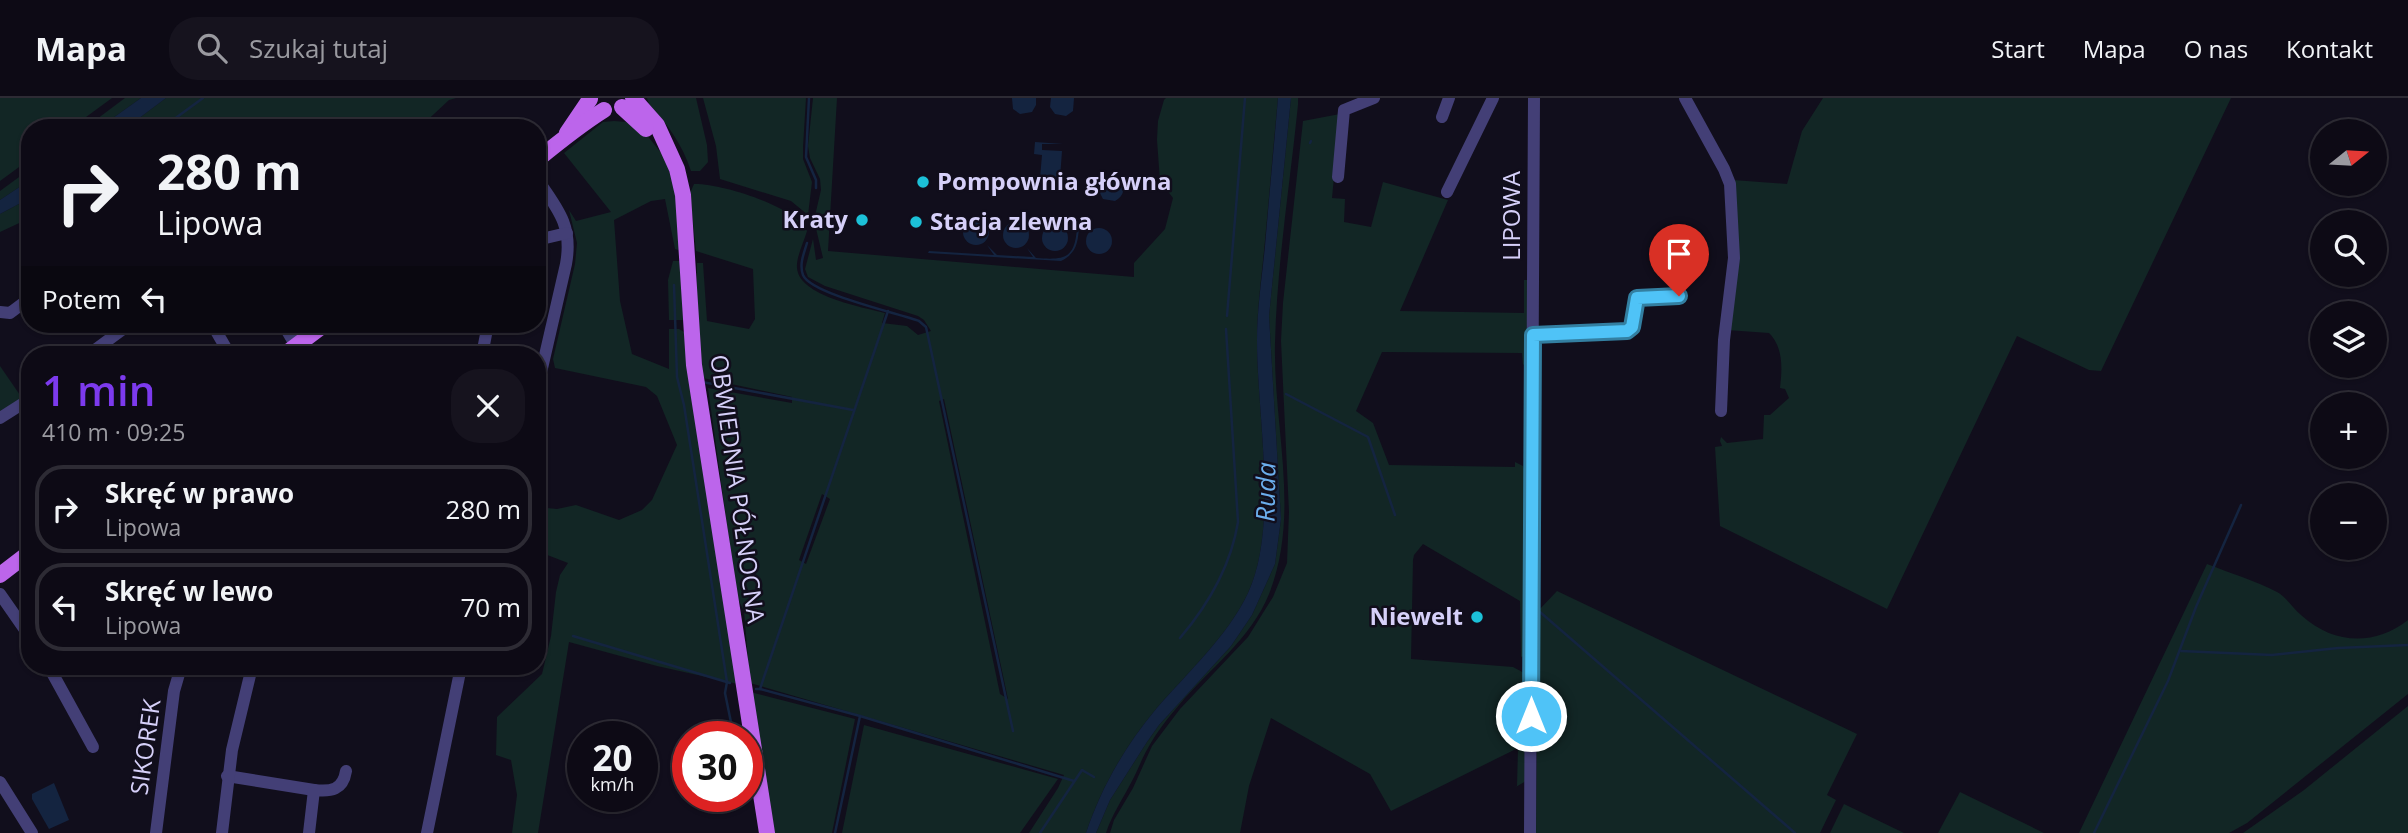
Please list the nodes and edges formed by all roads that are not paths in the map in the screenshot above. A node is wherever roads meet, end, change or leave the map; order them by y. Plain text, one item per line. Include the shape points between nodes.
1 (590, 98) edge
2 (1374, 98) edge
3 (1449, 98) edge
4 (1493, 98) edge
5 (1534, 98) edge
6 (1685, 98) edge
7 (628, 101) edge
8 (604, 110) junction
9 (1442, 117) dead end
10 (565, 135) junction
11 (546, 152) edge
12 (1338, 177) dead end
13 (546, 192) edge
14 (1447, 192) dead end
15 (567, 233) junction
16 (546, 238) edge
17 (1679, 296) dead end
18 (21, 305) edge
19 (0, 312) edge
20 (115, 333) edge
21 (313, 333) edge
22 (1533, 335) junction
23 (99, 346) edge
24 (296, 346) edge
25 (546, 351) edge
26 (21, 404) edge
27 (1721, 411) dead end
28 (0, 418) edge
29 (21, 559) edge
30 (0, 575) edge
31 (0, 594) edge
32 (21, 624) edge
33 (54, 675) edge
34 (179, 675) edge
35 (250, 675) edge
36 (459, 675) edge
37 (93, 747) dead end
38 (346, 771) dead end
39 (227, 776) junction
40 (0, 782) edge
41 (314, 790) junction
42 (32, 833) edge
43 (156, 833) edge
44 (222, 833) edge
45 (309, 833) edge
46 (426, 833) edge
47 (767, 833) edge
48 (1530, 833) edge

1 - 8 main road
1 - 10 main road
2 - 12 street via 1344,110
3 - 9 street
4 - 14 street
5 - 22 street, LIPOWA
6 - 27 street via 1730,184 1734,258
7 - 8 main road via 613,111
7 - 47 main road, OBWIEDNIA PÓŁNOCNA via 636,117 669,152 683,195 694,365
8 - 10 main road
10 - 11 main road
13 - 15 street
15 - 16 street
15 - 25 street via 566,264
17 - 22 street via 1637,298 1632,327 1627,331
18 - 19 street via 10,313
20 - 23 street
21 - 24 main road
22 - 48 street, LIPOWA
26 - 28 street
29 - 30 main road
31 - 32 street
33 - 37 street
34 - 43 street, SIKOREK
35 - 39 street
36 - 46 street
38 - 41 street via 341,785 332,791
39 - 41 street
39 - 44 street
40 - 42 street
41 - 45 street

